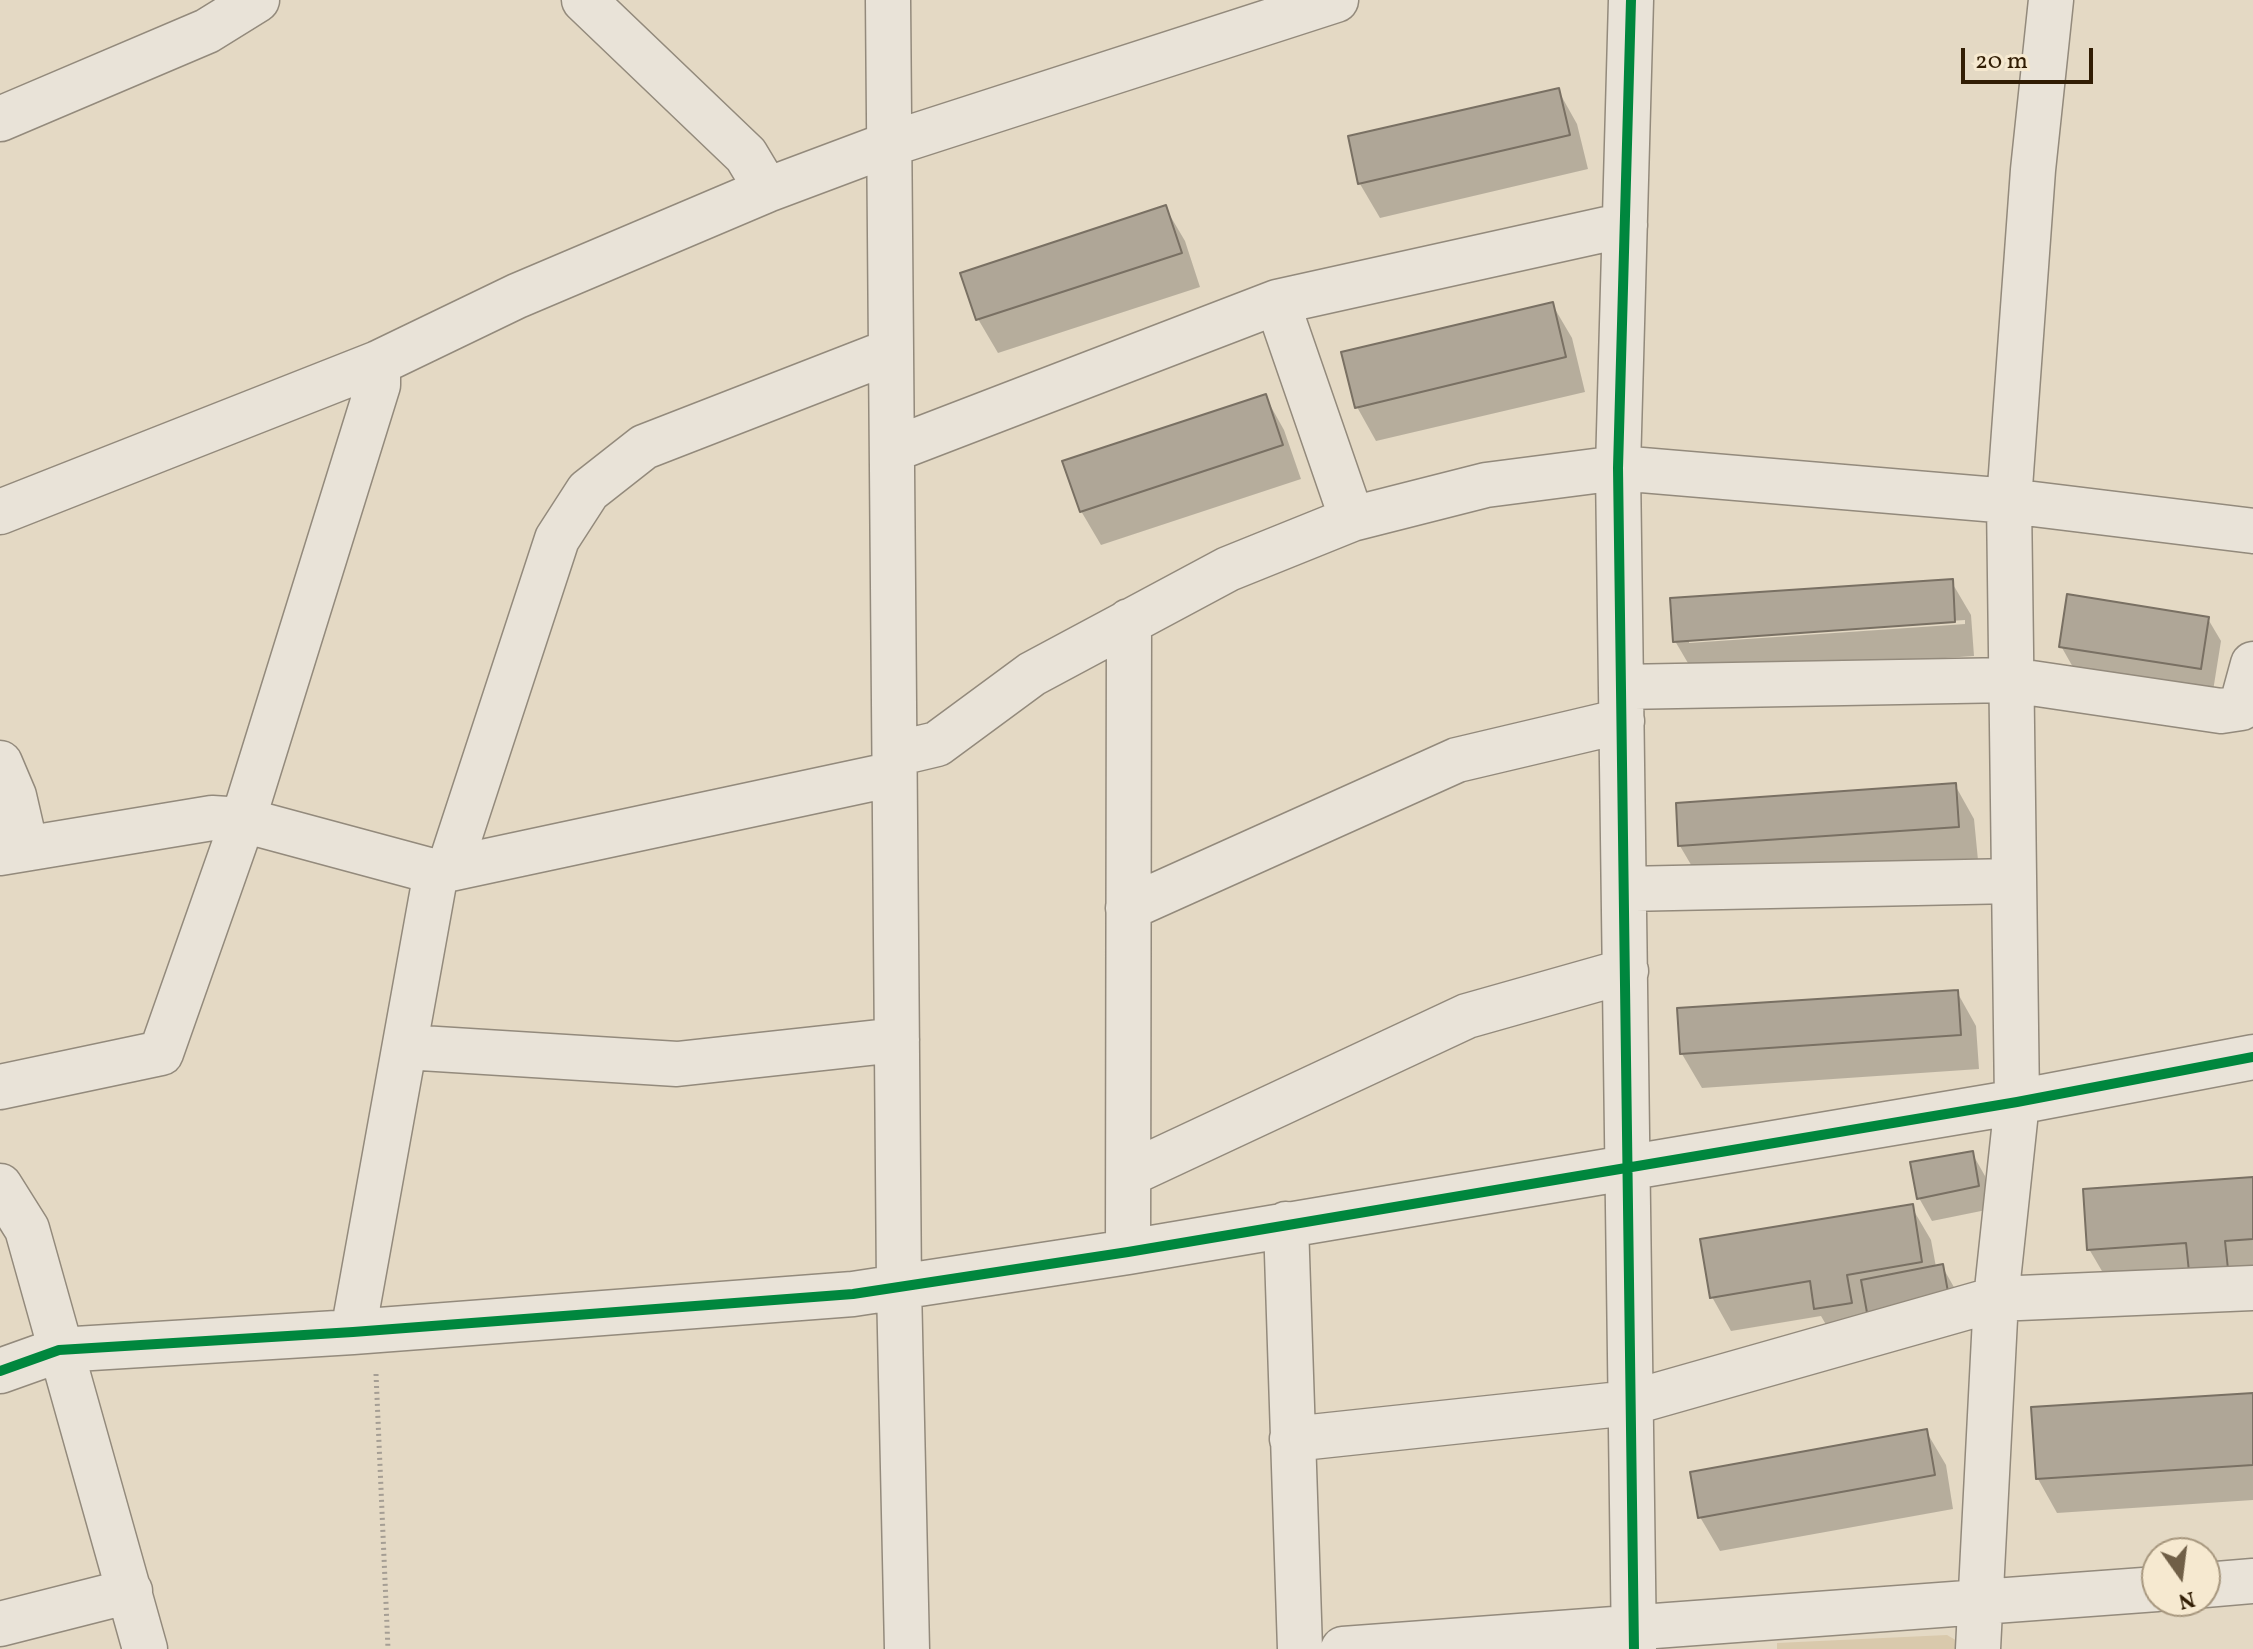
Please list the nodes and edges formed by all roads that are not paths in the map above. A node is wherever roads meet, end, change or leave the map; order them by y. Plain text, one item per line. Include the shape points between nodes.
1 (257, 0) edge
2 (584, 0) edge
3 (888, 0) edge
4 (1336, 0) edge
5 (1631, 0) edge
6 (2051, 0) edge
7 (0, 119) edge
8 (887, 145) junction
9 (767, 190) junction
10 (1625, 225) junction
11 (1277, 302) junction
12 (891, 351) junction
13 (378, 363) junction
14 (892, 450) junction
15 (1618, 468) junction
16 (2009, 501) junction
17 (0, 512) edge
18 (1352, 519) junction
19 (2253, 531) edge
20 (1129, 621) junction
21 (2253, 664) edge
22 (2011, 680) junction
23 (1622, 704) junction
24 (0, 763) edge
25 (894, 764) junction
26 (243, 820) junction
27 (13, 850) edge
28 (442, 871) junction
29 (2014, 881) junction
30 (1624, 889) junction
31 (1128, 908) junction
32 (1626, 971) junction
33 (897, 1040) junction
34 (405, 1047) junction
35 (2253, 1057) edge
36 (0, 1087) edge
37 (2017, 1102) junction
38 (1629, 1167) junction
39 (1129, 1174) junction
40 (0, 1186) edge
41 (1286, 1224) junction
42 (1128, 1252) junction
43 (899, 1286) junction
44 (2253, 1288) edge
45 (1996, 1299) junction
46 (364, 1331) junction
47 (59, 1350) junction
48 (0, 1371) edge
49 (1630, 1403) junction
50 (1292, 1439) junction
51 (2253, 1581) edge
52 (2221, 1584) edge
53 (2141, 1590) edge
54 (130, 1591) junction
55 (1980, 1605) junction
56 (0, 1624) edge
57 (1633, 1639) edge
58 (145, 1649) edge
59 (907, 1649) edge
60 (1300, 1649) edge
61 (1343, 1649) edge
62 (1978, 1649) edge

1 - 7 street via 207,31
2 - 9 street via 746,155
3 - 8 street
4 - 8 street
5 - 10 street
6 - 16 street
8 - 9 street
8 - 12 street
9 - 13 street via 517,296
10 - 11 street
10 - 15 street
11 - 14 street
11 - 18 street
12 - 14 street
12 - 28 street via 644,447 588,491 557,539
13 - 17 street
13 - 26 street via 378,385
14 - 25 street
15 - 16 street
15 - 18 street via 1486,485
15 - 23 street
16 - 19 street
16 - 22 street
18 - 20 street via 1228,569
20 - 25 street via 1032,674 937,744
20 - 31 street
21 - 22 street via 2241,708 2221,711
22 - 23 street
22 - 29 street
23 - 30 street
23 - 31 street via 1457,760
24 - 27 street via 14,796
25 - 28 street
25 - 33 street
26 - 27 street via 212,818
26 - 28 street
26 - 36 street via 161,1053
28 - 34 street
29 - 30 street
29 - 37 street
30 - 32 street
31 - 39 street
32 - 38 street
32 - 39 street via 1467,1016
33 - 34 street via 677,1064
33 - 43 street
34 - 46 street
35 - 37 street
37 - 38 street
37 - 45 street
38 - 41 street
38 - 49 street
39 - 42 street
40 - 47 street via 27,1229
41 - 42 street
41 - 50 street
42 - 43 street
43 - 46 street via 853,1294
43 - 59 street
44 - 45 street
45 - 49 street
45 - 55 street
46 - 47 street
47 - 48 street
47 - 54 street
49 - 50 street
49 - 57 street
50 - 60 street
51 - 52 street
53 - 55 street
54 - 56 street
54 - 58 street
55 - 57 street
55 - 62 street
57 - 61 street

